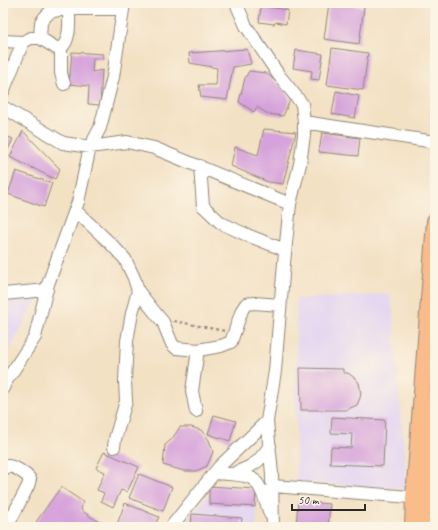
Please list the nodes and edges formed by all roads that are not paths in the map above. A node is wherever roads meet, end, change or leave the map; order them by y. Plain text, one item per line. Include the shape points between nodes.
1 (236, 3) edge
2 (124, 6) edge
3 (65, 7) edge
4 (40, 38) junction
5 (3, 40) edge
6 (23, 42) junction
7 (61, 48) junction
8 (64, 84) dead end
9 (3, 92) edge
10 (3, 107) edge
11 (304, 122) junction
12 (435, 142) edge
13 (90, 146) junction
14 (200, 166) junction
15 (290, 204) junction
16 (75, 210) junction
17 (435, 221) edge
18 (285, 250) junction
19 (47, 290) junction
20 (138, 291) junction
21 (3, 294) edge
22 (280, 305) junction
23 (198, 350) junction
24 (435, 358) edge
25 (3, 388) edge
26 (196, 411) dead end
27 (267, 421) junction
28 (270, 446) junction
29 (114, 447) dead end
30 (3, 470) edge
31 (215, 473) junction
32 (232, 474) junction
33 (273, 486) junction
34 (425, 499) edge
35 (3, 523) edge
36 (274, 525) edge
37 (171, 527) edge
38 (413, 527) edge
39 (427, 527) edge

1 - 11 street via 246,26 302,104
2 - 3 street
2 - 13 street via 113,77 100,128
3 - 4 street via 50,12 45,17 41,22
3 - 7 street via 68,31 65,45
4 - 6 street via 31,38
4 - 7 street via 56,48
5 - 6 street
6 - 9 street
7 - 8 street via 61,73
10 - 13 street via 63,143
11 - 12 street
11 - 15 street via 300,164
13 - 14 street via 127,142 154,148
13 - 16 street
14 - 15 street
14 - 18 street via 203,206 221,223
15 - 18 street
16 - 19 street
16 - 20 street via 125,259
17 - 34 main road
18 - 22 street
19 - 21 street
19 - 25 street via 35,337
20 - 23 street via 161,319 176,348
20 - 29 street via 127,341 126,401
22 - 23 street via 246,304 231,342
22 - 27 street via 275,371
23 - 26 street via 192,391
24 - 34 main road
27 - 28 street
27 - 31 street
28 - 32 street via 258,461
28 - 33 street
30 - 35 street via 10,466 30,479 10,521
31 - 32 street
31 - 37 street
32 - 36 street via 247,476 257,483
33 - 34 street
33 - 36 street
34 - 38 main road
34 - 39 main road

